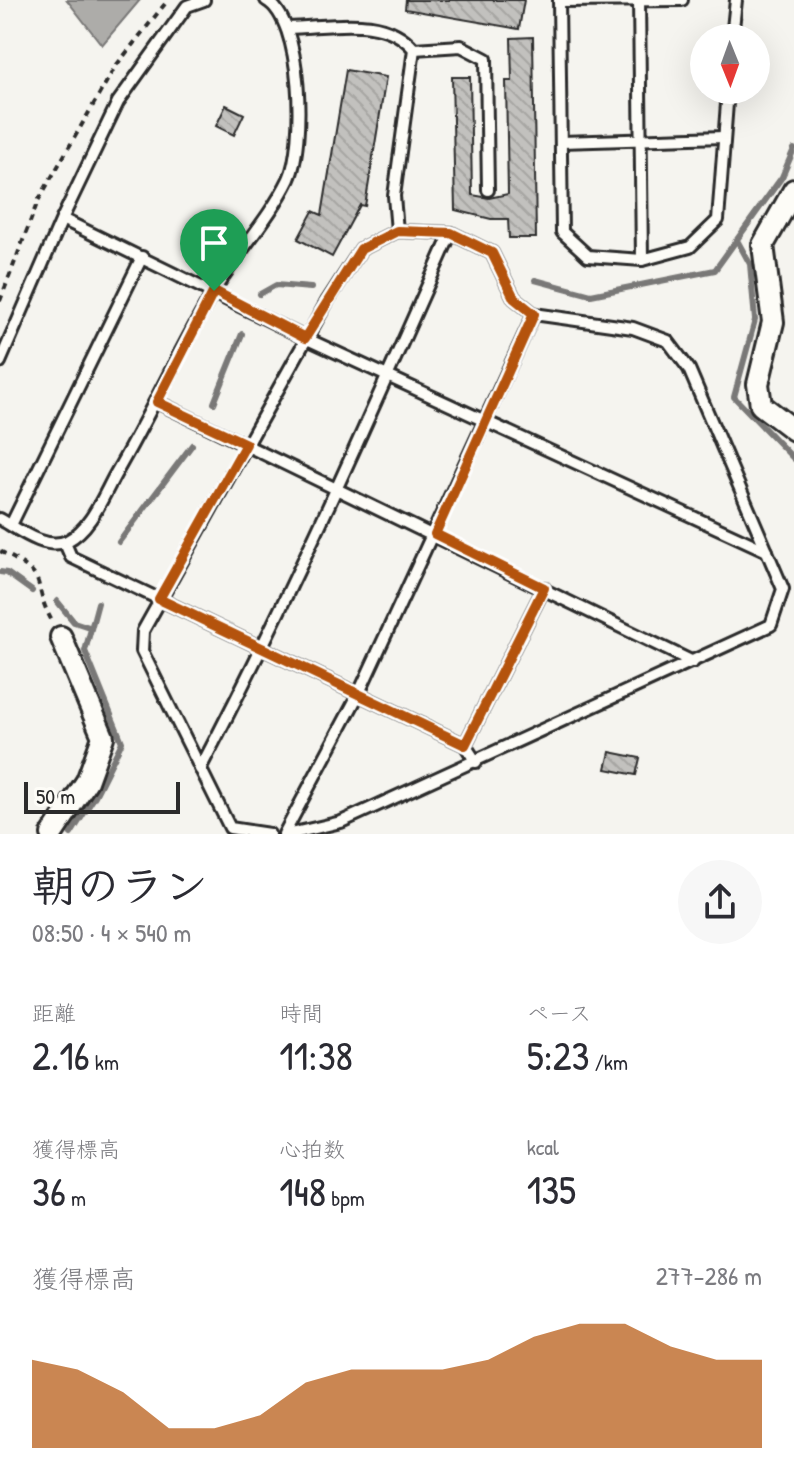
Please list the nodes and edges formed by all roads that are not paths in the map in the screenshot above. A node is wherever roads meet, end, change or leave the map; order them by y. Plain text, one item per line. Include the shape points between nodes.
1 (204, 0) edge
2 (266, 0) edge
3 (559, 0) edge
4 (639, 0) edge
5 (682, 0) edge
6 (736, 0) edge
7 (733, 24) edge
8 (288, 28) junction
9 (414, 49) junction
10 (727, 104) edge
11 (724, 137) junction
12 (640, 140) junction
13 (561, 142) junction
14 (488, 190) dead end
15 (794, 190) edge
16 (62, 219) junction
17 (397, 231) junction
18 (451, 233) junction
19 (142, 257) junction
20 (642, 260) junction
21 (214, 291) junction
22 (534, 314) junction
23 (305, 338) junction
24 (0, 362) edge
25 (388, 376) junction
26 (157, 402) junction
27 (486, 422) junction
28 (794, 430) edge
29 (246, 444) junction
30 (338, 488) junction
31 (0, 519) edge
32 (11, 525) junction
33 (435, 534) junction
34 (65, 543) junction
35 (767, 551) junction
36 (544, 588) junction
37 (159, 599) junction
38 (61, 637) road end
39 (263, 649) junction
40 (693, 662) junction
41 (358, 695) junction
42 (465, 745) junction
43 (476, 762) junction
44 (200, 769) junction
45 (52, 834) edge
46 (269, 834) edge
47 (284, 834) edge
48 (290, 834) edge

1 - 16 lane via 187,6 118,102
2 - 8 lane
3 - 4 lane
3 - 13 lane
4 - 5 lane
4 - 12 lane
6 - 7 lane
8 - 9 lane via 376,25 401,35
8 - 21 lane via 297,66 296,148 290,178
9 - 14 lane via 461,46 486,59
9 - 17 lane via 394,196
10 - 11 lane
11 - 12 lane
11 - 20 lane via 718,220 690,247
12 - 13 lane
12 - 20 lane
13 - 20 lane via 562,232 588,256
15 - 28 street via 763,245 773,322 758,384 761,405
16 - 19 lane
16 - 24 lane
17 - 18 lane
17 - 23 lane via 361,249
18 - 22 lane via 492,253 514,298
18 - 25 lane
19 - 21 lane
19 - 32 lane
21 - 23 lane
21 - 26 lane
22 - 27 lane
22 - 35 lane via 633,328 668,341 689,369
23 - 25 lane
23 - 29 lane
25 - 27 lane
25 - 30 lane
26 - 29 lane
26 - 34 lane via 85,527
27 - 33 lane
27 - 35 lane
29 - 30 lane
29 - 37 lane
30 - 33 lane
30 - 39 lane
31 - 32 lane
32 - 34 lane via 40,542
33 - 36 lane
33 - 41 lane
34 - 37 lane via 71,557
35 - 40 lane via 783,589 771,625
36 - 40 lane
36 - 42 lane
37 - 39 lane
37 - 44 lane via 143,631 142,651
38 - 45 street via 103,737 87,781
39 - 41 lane
39 - 44 lane
40 - 43 lane
41 - 42 lane
41 - 47 lane
42 - 43 lane
43 - 48 lane via 341,822
44 - 46 lane via 230,828

